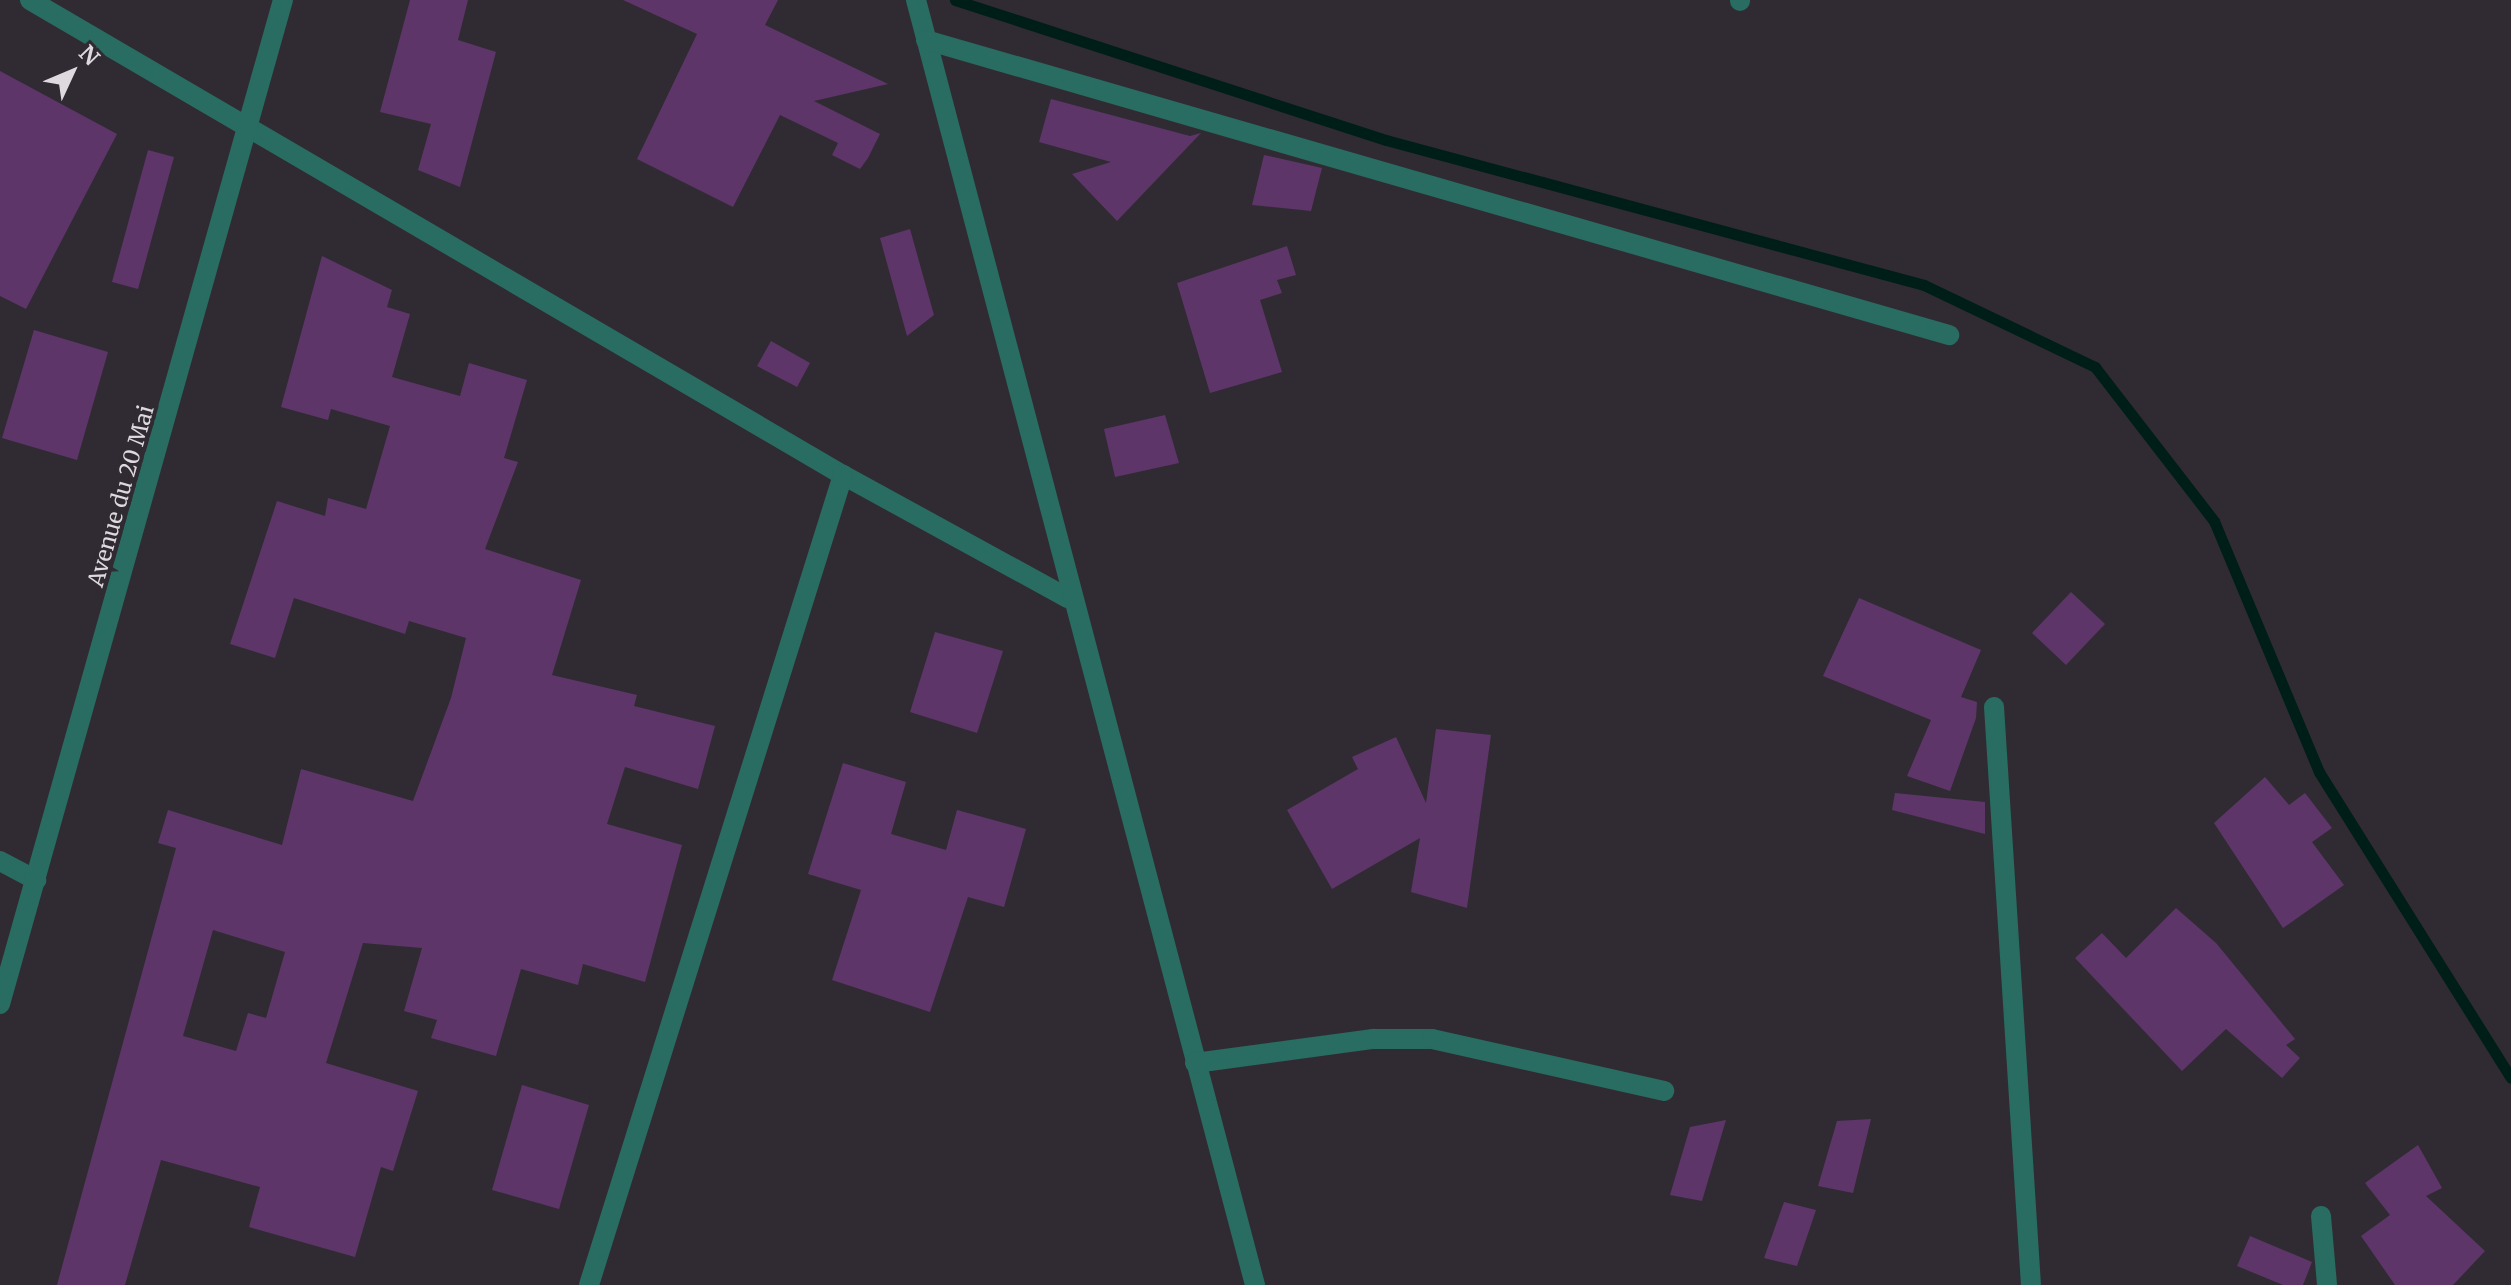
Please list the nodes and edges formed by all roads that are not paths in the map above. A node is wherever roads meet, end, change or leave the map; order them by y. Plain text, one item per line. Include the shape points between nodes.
1 (30, 0) edge
2 (283, 0) edge
3 (916, 0) edge
4 (924, 30) junction
5 (251, 129) junction
6 (1949, 335) dead end
7 (843, 475) junction
8 (1068, 598) junction
9 (1994, 707) dead end
10 (0, 861) edge
11 (36, 880) junction
12 (0, 1004) edge
13 (1195, 1063) junction
14 (1664, 1091) dead end
15 (2321, 1216) dead end
16 (589, 1285) edge
17 (1255, 1285) edge
18 (2031, 1285) edge
19 (2327, 1285) edge

1 - 5 street
2 - 5 street, Avenue du 20 Mai
3 - 4 street
4 - 6 street
4 - 8 street
5 - 7 street
5 - 11 street, Avenue du 20 Mai
7 - 8 street
7 - 16 street
8 - 13 street
9 - 18 street
10 - 11 street
11 - 12 street, Avenue du 20 Mai
13 - 14 street via 1373,1039 1432,1039
13 - 17 street
15 - 19 street

